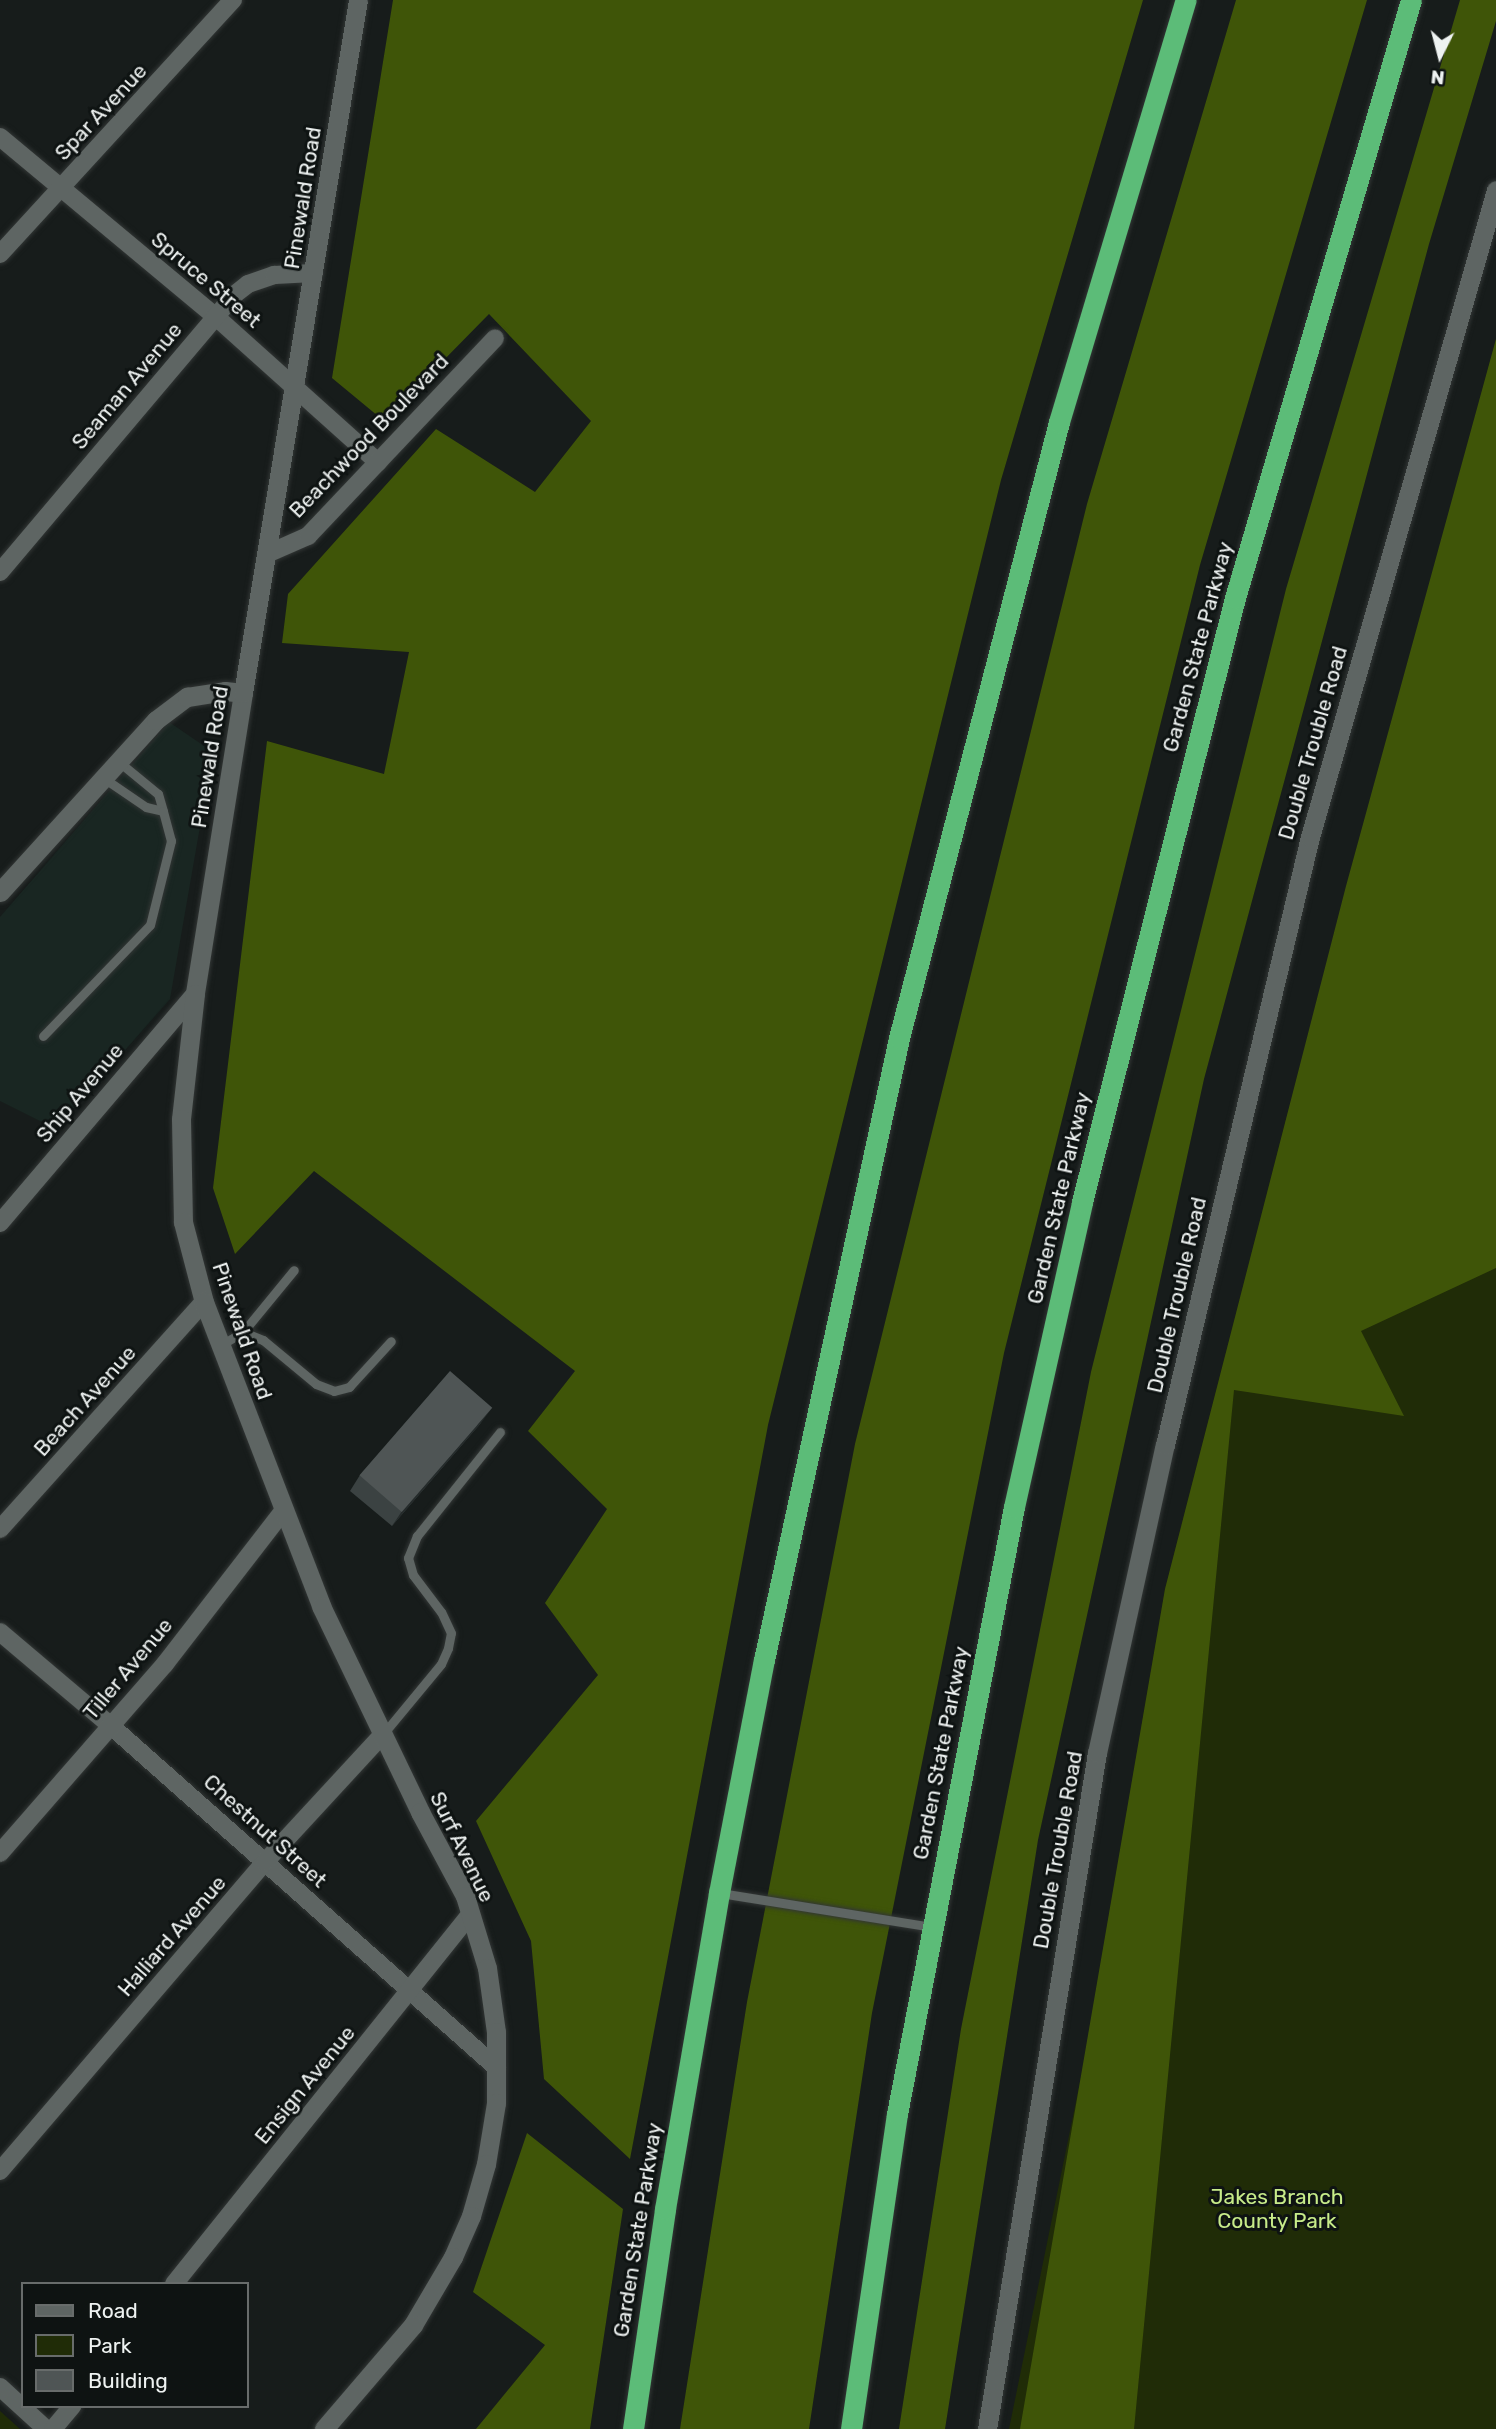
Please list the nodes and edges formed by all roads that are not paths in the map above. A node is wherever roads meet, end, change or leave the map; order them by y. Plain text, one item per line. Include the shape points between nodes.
1 (233, 0) edge
2 (358, 0) edge
3 (1185, 0) edge
4 (1411, 0) edge
5 (0, 137) edge
6 (61, 188) junction
7 (1496, 190) edge
8 (0, 254) edge
9 (314, 273) junction
10 (215, 316) junction
11 (495, 338) dead end
12 (296, 389) junction
13 (378, 462) junction
14 (267, 554) junction
15 (0, 572) edge
16 (243, 693) junction
17 (117, 760) junction
18 (102, 777) junction
19 (163, 811) junction
20 (2, 886) edge
21 (195, 994) junction
22 (43, 1036) dead end
23 (0, 1223) edge
24 (294, 1270) dead end
25 (205, 1303) junction
26 (243, 1332) junction
27 (391, 1341) dead end
28 (221, 1345) junction
29 (500, 1432) dead end
30 (284, 1510) junction
31 (0, 1530) edge
32 (0, 1632) edge
33 (110, 1725) junction
34 (383, 1734) junction
35 (0, 1853) edge
36 (265, 1862) junction
37 (719, 1893) junction
38 (471, 1914) junction
39 (933, 1927) junction
40 (410, 1991) junction
41 (497, 2068) junction
42 (0, 2171) edge
43 (176, 2282) edge
44 (0, 2387) edge
45 (21, 2406) edge
46 (24, 2408) edge
47 (70, 2408) edge
48 (47, 2429) edge
49 (53, 2429) edge
50 (324, 2429) edge
51 (633, 2429) edge
52 (851, 2429) edge
53 (987, 2429) edge

1 - 6 street, Spar Avenue
2 - 9 main road, Pinewald Road
3 - 37 highway, Garden State Parkway via 1059,422 899,1038 764,1660
4 - 39 highway, Garden State Parkway via 1235,598 1150,926 1014,1507
5 - 6 street, Spruce Street
6 - 8 street, Spar Avenue
6 - 10 street, Spruce Street
7 - 53 main road, Double Trouble Road via 1310,837 1165,1445 1097,1754
9 - 10 street, Seaman Avenue via 274,275 248,284
9 - 12 main road, Pinewald Road
10 - 12 street, Spruce Street
10 - 15 street, Seaman Avenue
11 - 13 street, Beachwood Boulevard
12 - 13 street, Spruce Street
12 - 14 main road, Pinewald Road
13 - 14 street, Beachwood Boulevard via 308,536
14 - 16 main road, Pinewald Road
16 - 17 main road via 187,697 156,720
16 - 21 main road, Pinewald Road
17 - 18 main road
17 - 19 lane via 158,794
18 - 19 lane via 146,807
18 - 20 main road
19 - 22 lane via 171,841 150,925
21 - 23 street, Ship Avenue
21 - 25 main road, Pinewald Road via 181,1119 180,1186 183,1222
24 - 26 lane
25 - 28 main road, Pinewald Road
25 - 31 street, Beach Avenue
26 - 27 lane via 262,1340 316,1384 334,1391 349,1387
26 - 28 lane
28 - 30 main road, Pinewald Road
29 - 34 lane via 417,1536 408,1558 413,1575 451,1633 449,1648
30 - 33 street, Tiller Avenue via 165,1664
30 - 34 main road, Surf Avenue via 321,1606
32 - 33 street, Chestnut Street
33 - 35 street, Tiller Avenue
33 - 36 street, Chestnut Street
34 - 36 street, Halliard Avenue
34 - 38 main road, Surf Avenue
36 - 40 street, Chestnut Street
36 - 42 street, Halliard Avenue
37 - 39 lane
37 - 51 highway, Garden State Parkway via 649,2302
38 - 40 street, Ensign Avenue
38 - 41 main road, Surf Avenue via 487,1968
39 - 52 highway, Garden State Parkway via 897,2114
40 - 41 street, Chestnut Street
40 - 43 street, Ensign Avenue
41 - 50 main road, Surf Avenue via 486,2164 453,2257 413,2325
44 - 45 street
46 - 48 street
47 - 49 street

